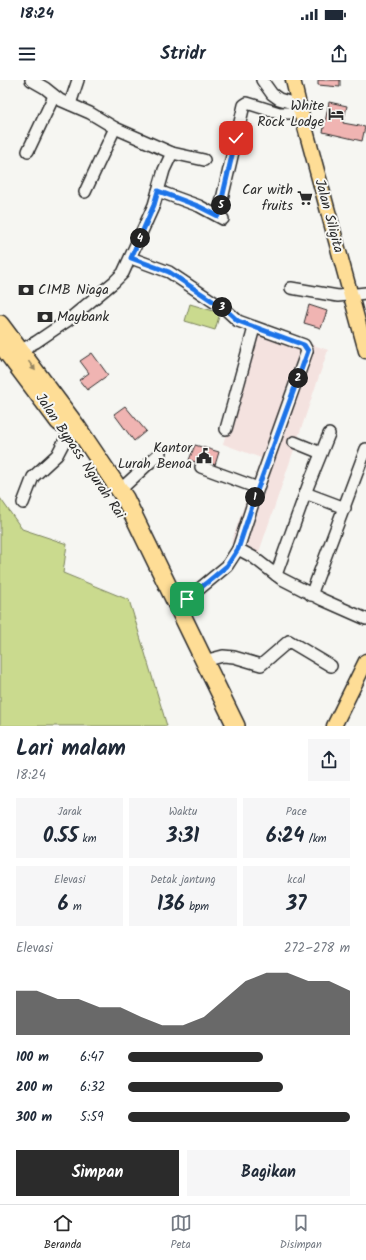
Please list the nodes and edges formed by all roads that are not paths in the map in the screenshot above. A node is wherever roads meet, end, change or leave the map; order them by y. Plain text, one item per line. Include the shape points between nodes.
1 (31, 80) edge
2 (78, 80) edge
3 (262, 80) edge
4 (272, 80) edge
5 (293, 80) edge
6 (54, 96) junction
7 (70, 104) junction
8 (299, 106) junction
9 (115, 128) junction
10 (28, 151) dead end
11 (172, 153) junction
12 (204, 160) dead end
13 (158, 191) junction
14 (85, 192) dead end
15 (131, 258) junction
16 (291, 288) dead end
17 (366, 293) edge
18 (350, 294) junction
19 (0, 324) edge
20 (254, 328) junction
21 (0, 344) edge
22 (365, 346) edge
23 (21, 350) junction
24 (226, 429) dead end
25 (68, 434) junction
26 (329, 434) dead end
27 (294, 442) dead end
28 (366, 449) edge
29 (160, 453) dead end
30 (321, 453) junction
31 (201, 467) dead end
32 (258, 488) junction
33 (120, 490) junction
34 (305, 493) junction
35 (23, 503) dead end
36 (345, 508) junction
37 (238, 549) junction
38 (276, 575) junction
39 (311, 595) junction
40 (176, 604) junction
41 (366, 619) edge
42 (204, 661) junction
43 (331, 666) dead end
44 (364, 669) edge
45 (223, 726) edge
46 (236, 726) edge
47 (334, 726) edge

1 - 6 street
2 - 7 street
3 - 8 street via 279,99
4 - 8 street via 277,91
5 - 8 main road, Jalan Siligita
6 - 7 street
6 - 10 street
7 - 9 street
8 - 13 street via 279,113 247,103 244,105 220,218 198,206
8 - 18 main road, Jalan Siligita
9 - 11 street
9 - 14 street
11 - 12 street
11 - 13 street
13 - 15 street
15 - 20 street via 169,272 226,310 238,321
15 - 23 street via 123,273 114,282 67,321
16 - 18 street via 338,296
17 - 18 street
18 - 22 main road, Jalan Siligita
19 - 23 highway, Jalan Bypass Ngurah Rai
20 - 24 street
20 - 32 street via 304,345 308,351
21 - 25 highway, Jalan Bypass Ngurah Rai
23 -> 33 highway, Jalan Bypass Ngurah Rai
25 - 35 street via 56,455 32,477
25 - 45 highway, Jalan Bypass Ngurah Rai via 113,500 164,599
26 - 30 street
27 - 30 street
28 - 36 street
29 - 33 street
30 - 34 street
31 - 32 street
32 - 37 street
33 - 40 highway, Jalan Bypass Ngurah Rai
34 - 36 street
34 - 38 street
36 - 39 street
37 - 38 street
37 - 40 street via 227,566 187,599
38 - 39 street
39 - 41 street
40 - 42 highway, Jalan Bypass Ngurah Rai
42 - 43 street via 223,656 261,665 289,641
42 - 46 highway, Jalan Bypass Ngurah Rai
44 - 47 main road

